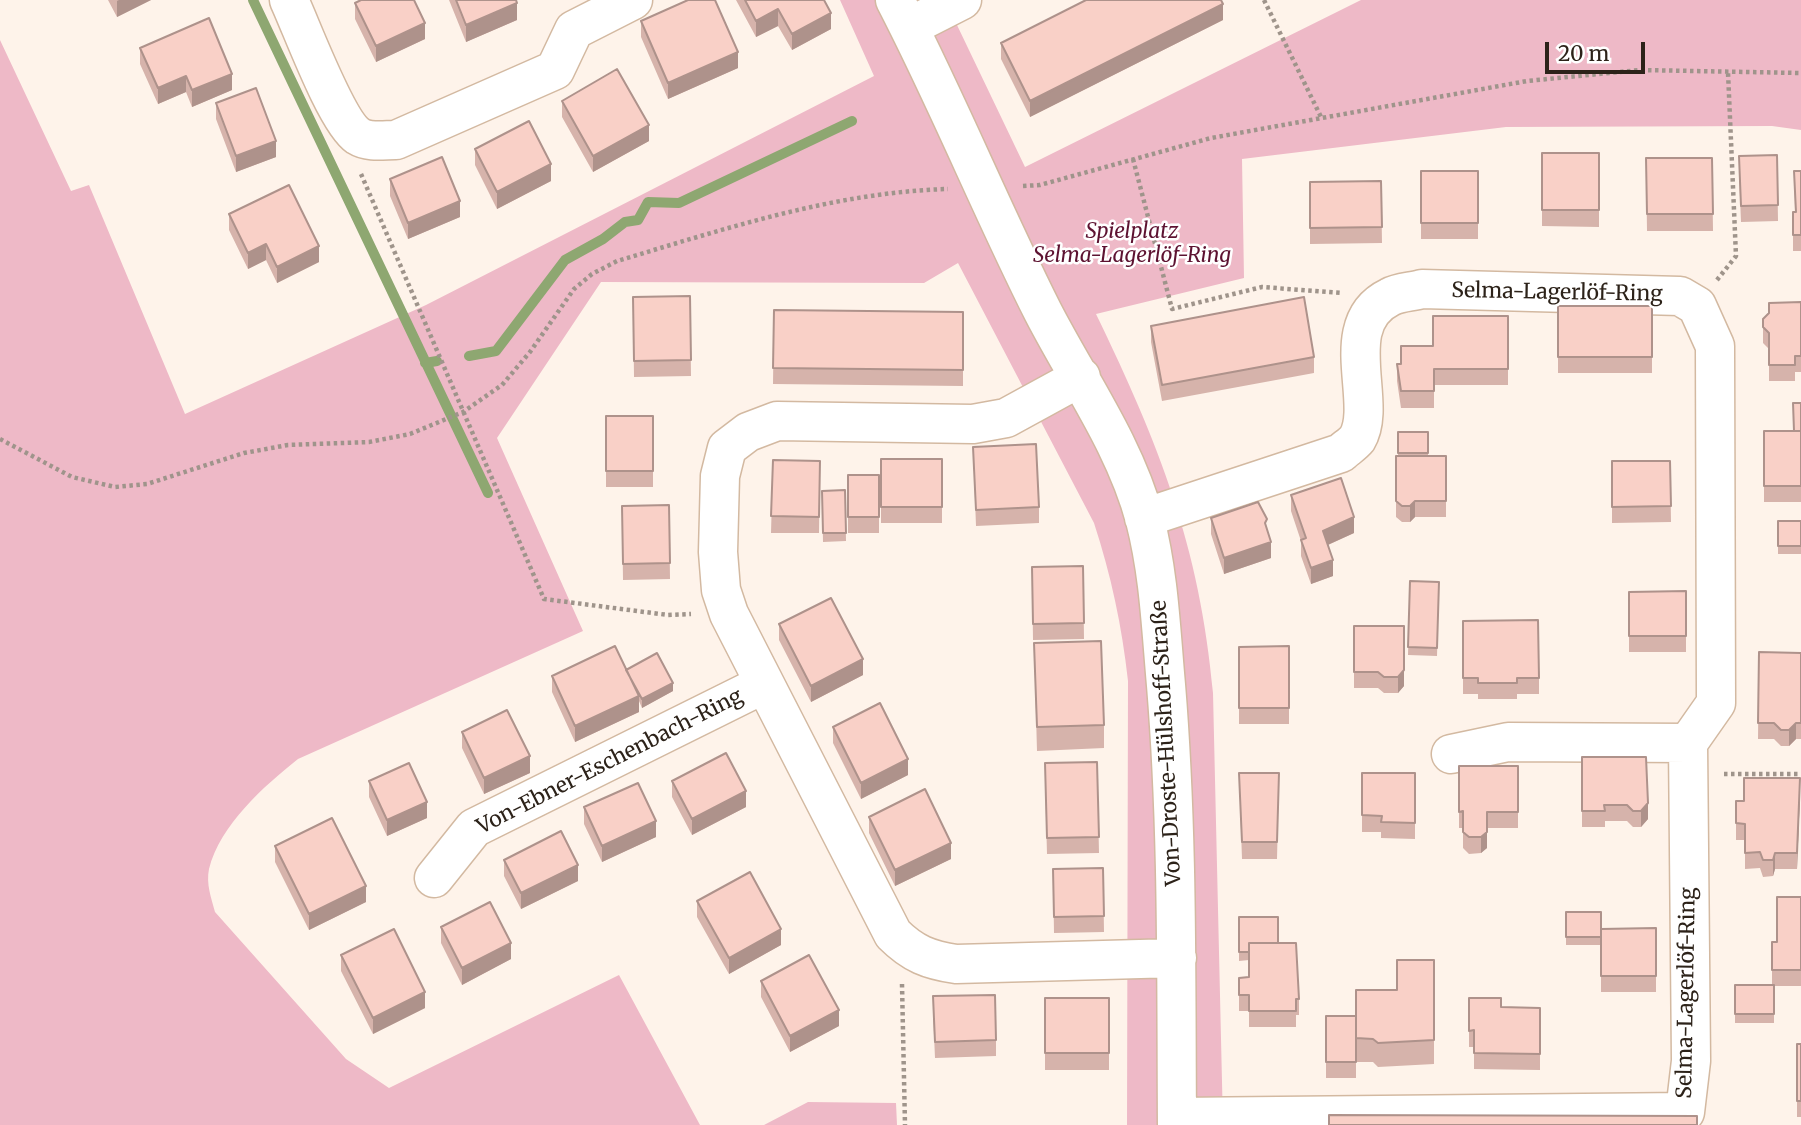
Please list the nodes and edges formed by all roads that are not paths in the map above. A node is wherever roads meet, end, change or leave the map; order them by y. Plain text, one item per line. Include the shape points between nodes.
1 (289, 0) edge
2 (633, 0) edge
3 (962, 0) edge
4 (902, 14) edge
5 (1081, 377) junction
6 (1144, 518) junction
7 (764, 684) junction
8 (1451, 754) dead end
9 (1688, 758) junction
10 (434, 878) dead end
11 (1177, 958) junction
12 (1177, 1121) edge

1 - 2 street via 344,120 358,136 373,141 396,140 555,70 573,30
3 - 4 street
4 - 5 street, Von-Droste-Hülshoff-Straße via 1045,316
5 - 6 street, Von-Droste-Hülshoff-Straße via 1123,462
5 - 7 street, Von-Ebner-Eschenbach-Ring via 1006,418 972,425 777,421 748,432 727,448 720,476 721,590
6 - 9 street, Selma-Lagerlöf-Ring via 1340,453 1357,438 1362,412 1361,334 1371,312 1390,297 1422,289 1680,296 1697,306 1715,346 1716,703
6 - 11 street, Von-Droste-Hülshoff-Straße via 1157,584 1171,744
7 - 10 street, Von-Ebner-Eschenbach-Ring via 474,828
7 - 11 street, Von-Ebner-Eschenbach-Ring via 894,934 909,949 928,960 956,964
8 - 9 street via 1508,742
9 - 12 street, Selma-Lagerlöf-Ring via 1691,1061 1685,1112
11 - 12 street, Von-Droste-Hülshoff-Straße

